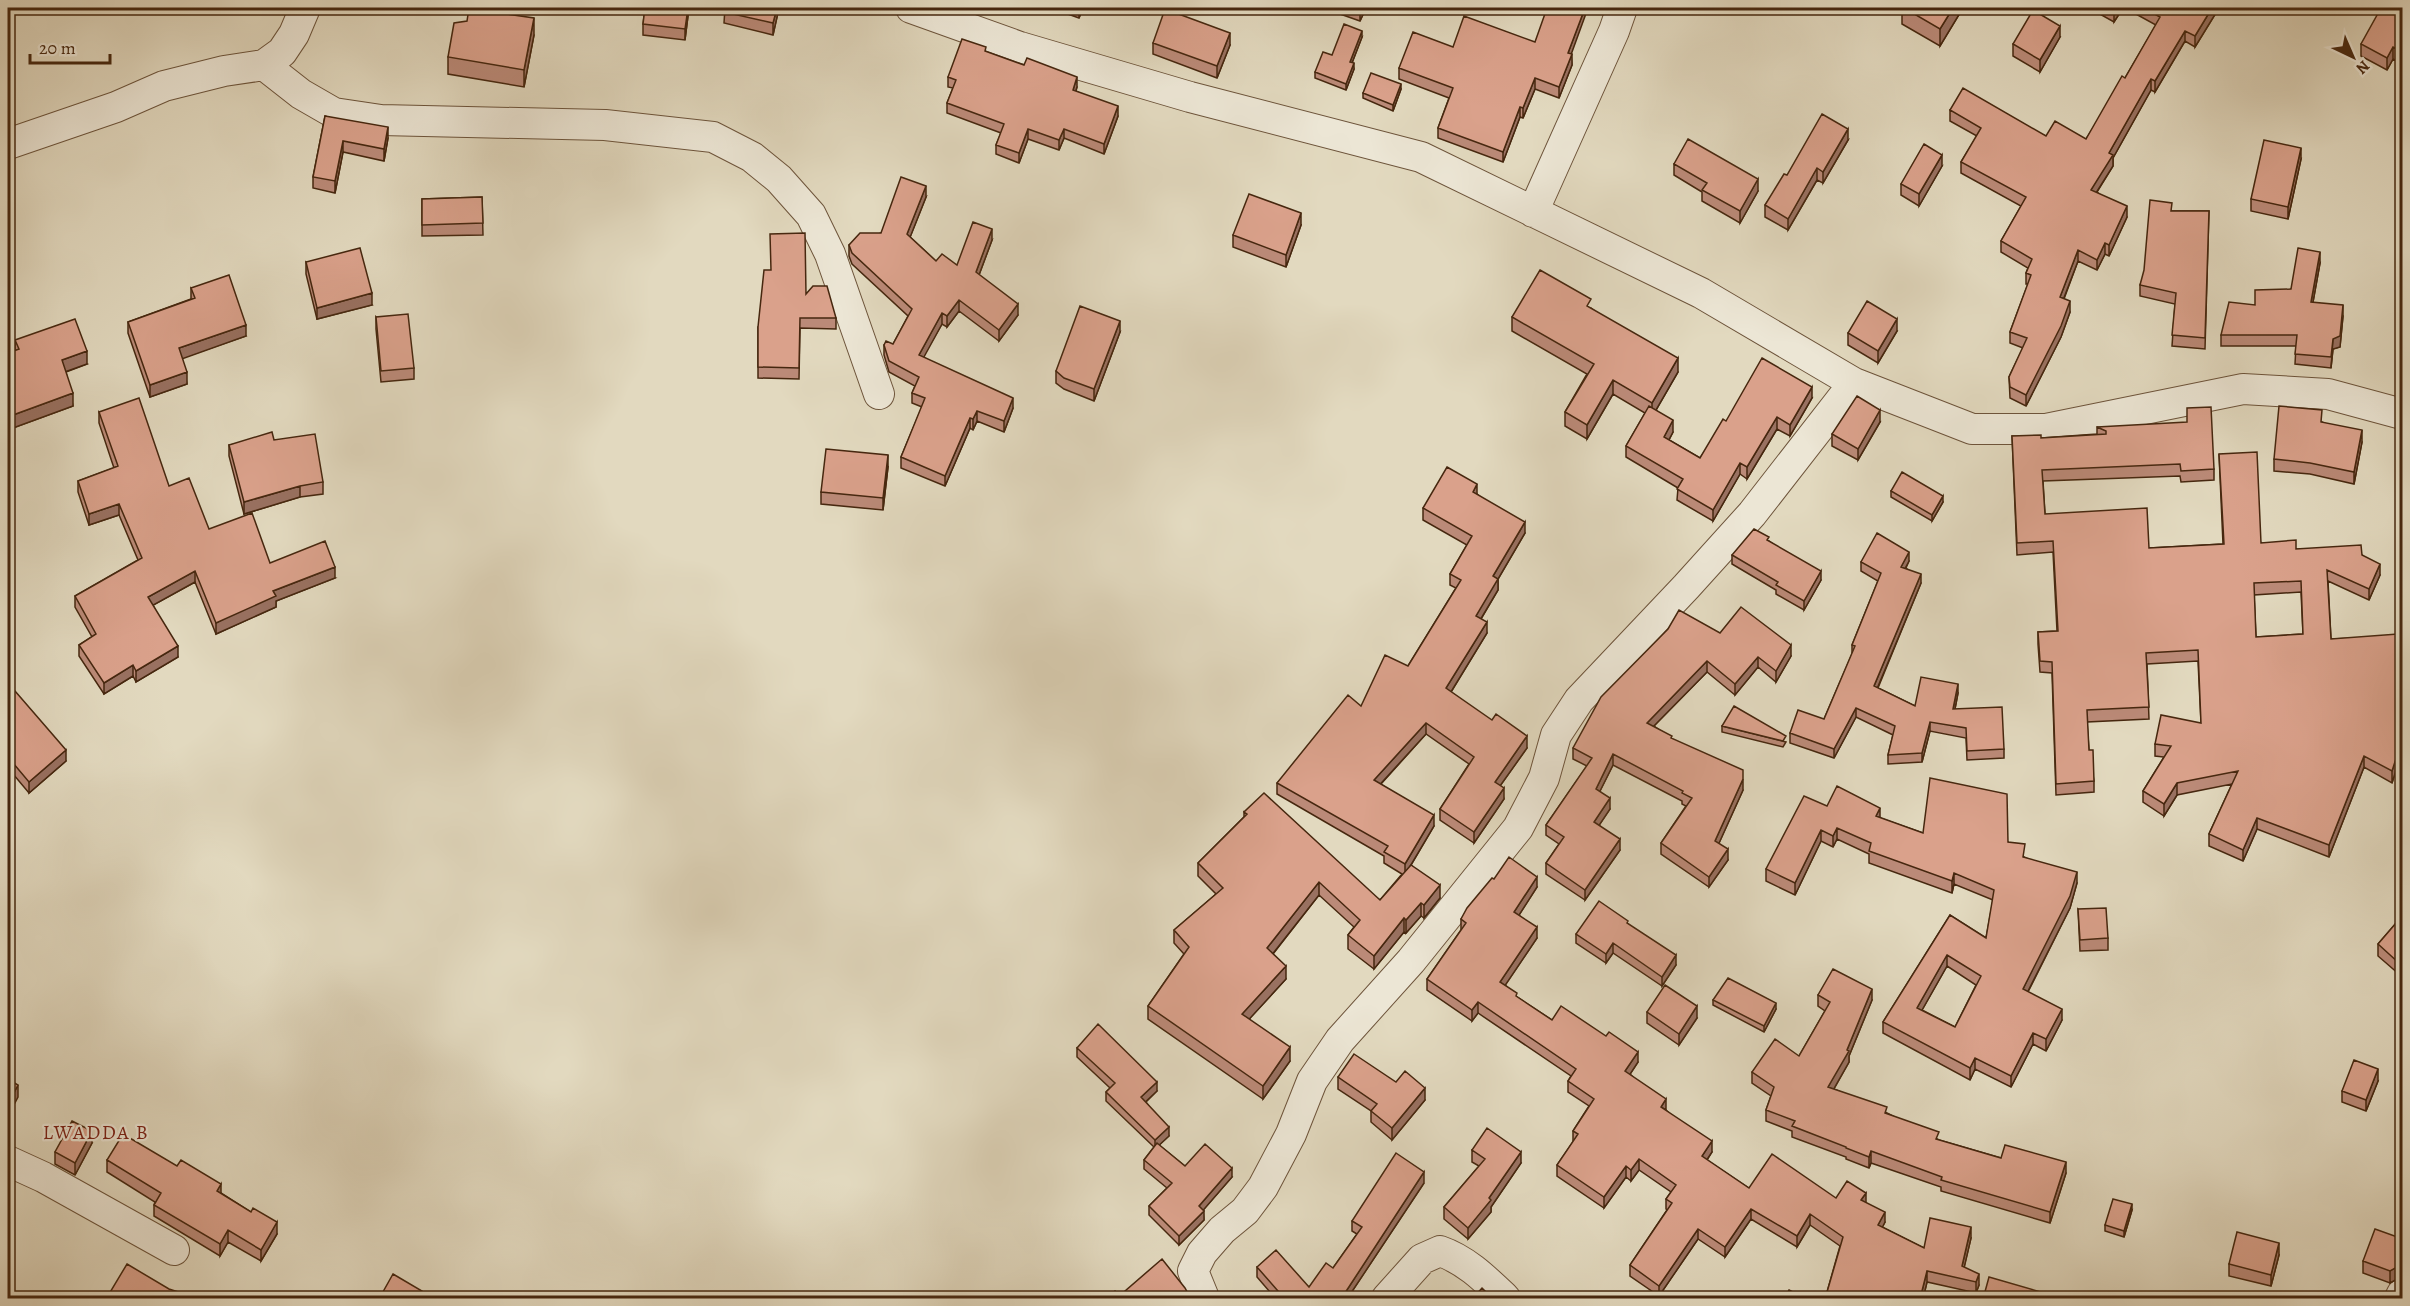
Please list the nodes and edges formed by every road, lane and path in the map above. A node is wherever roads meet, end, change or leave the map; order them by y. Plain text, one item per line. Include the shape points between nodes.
1 (305, 8) edge
2 (911, 8) edge
3 (1622, 8) edge
4 (264, 65) junction
5 (8, 144) edge
6 (1533, 212) junction
7 (1854, 383) junction
8 (879, 394) dead end
9 (2403, 414) edge
10 (8, 1161) edge
11 (174, 1250) dead end
12 (2403, 1294) edge
13 (1204, 1299) edge
14 (1387, 1299) edge
15 (1506, 1299) edge
16 (2400, 1299) edge

1 - 4 street via 282,52
2 - 6 street via 1020,47 1190,97 1421,157
3 - 6 street
4 - 5 street via 164,86
4 - 8 street via 301,94 334,112 381,120 605,125 713,137 752,157 811,215 830,254
6 - 7 street via 1701,293
7 - 9 street via 1972,429 2046,429 2243,390 2328,394
7 - 13 street via 1752,514 1579,700 1556,735 1544,778 1518,828 1411,961 1340,1040 1312,1081 1263,1188 1202,1253 1193,1271
10 - 11 street
12 - 16 street
14 - 15 street via 1422,1259 1440,1251 1458,1257

